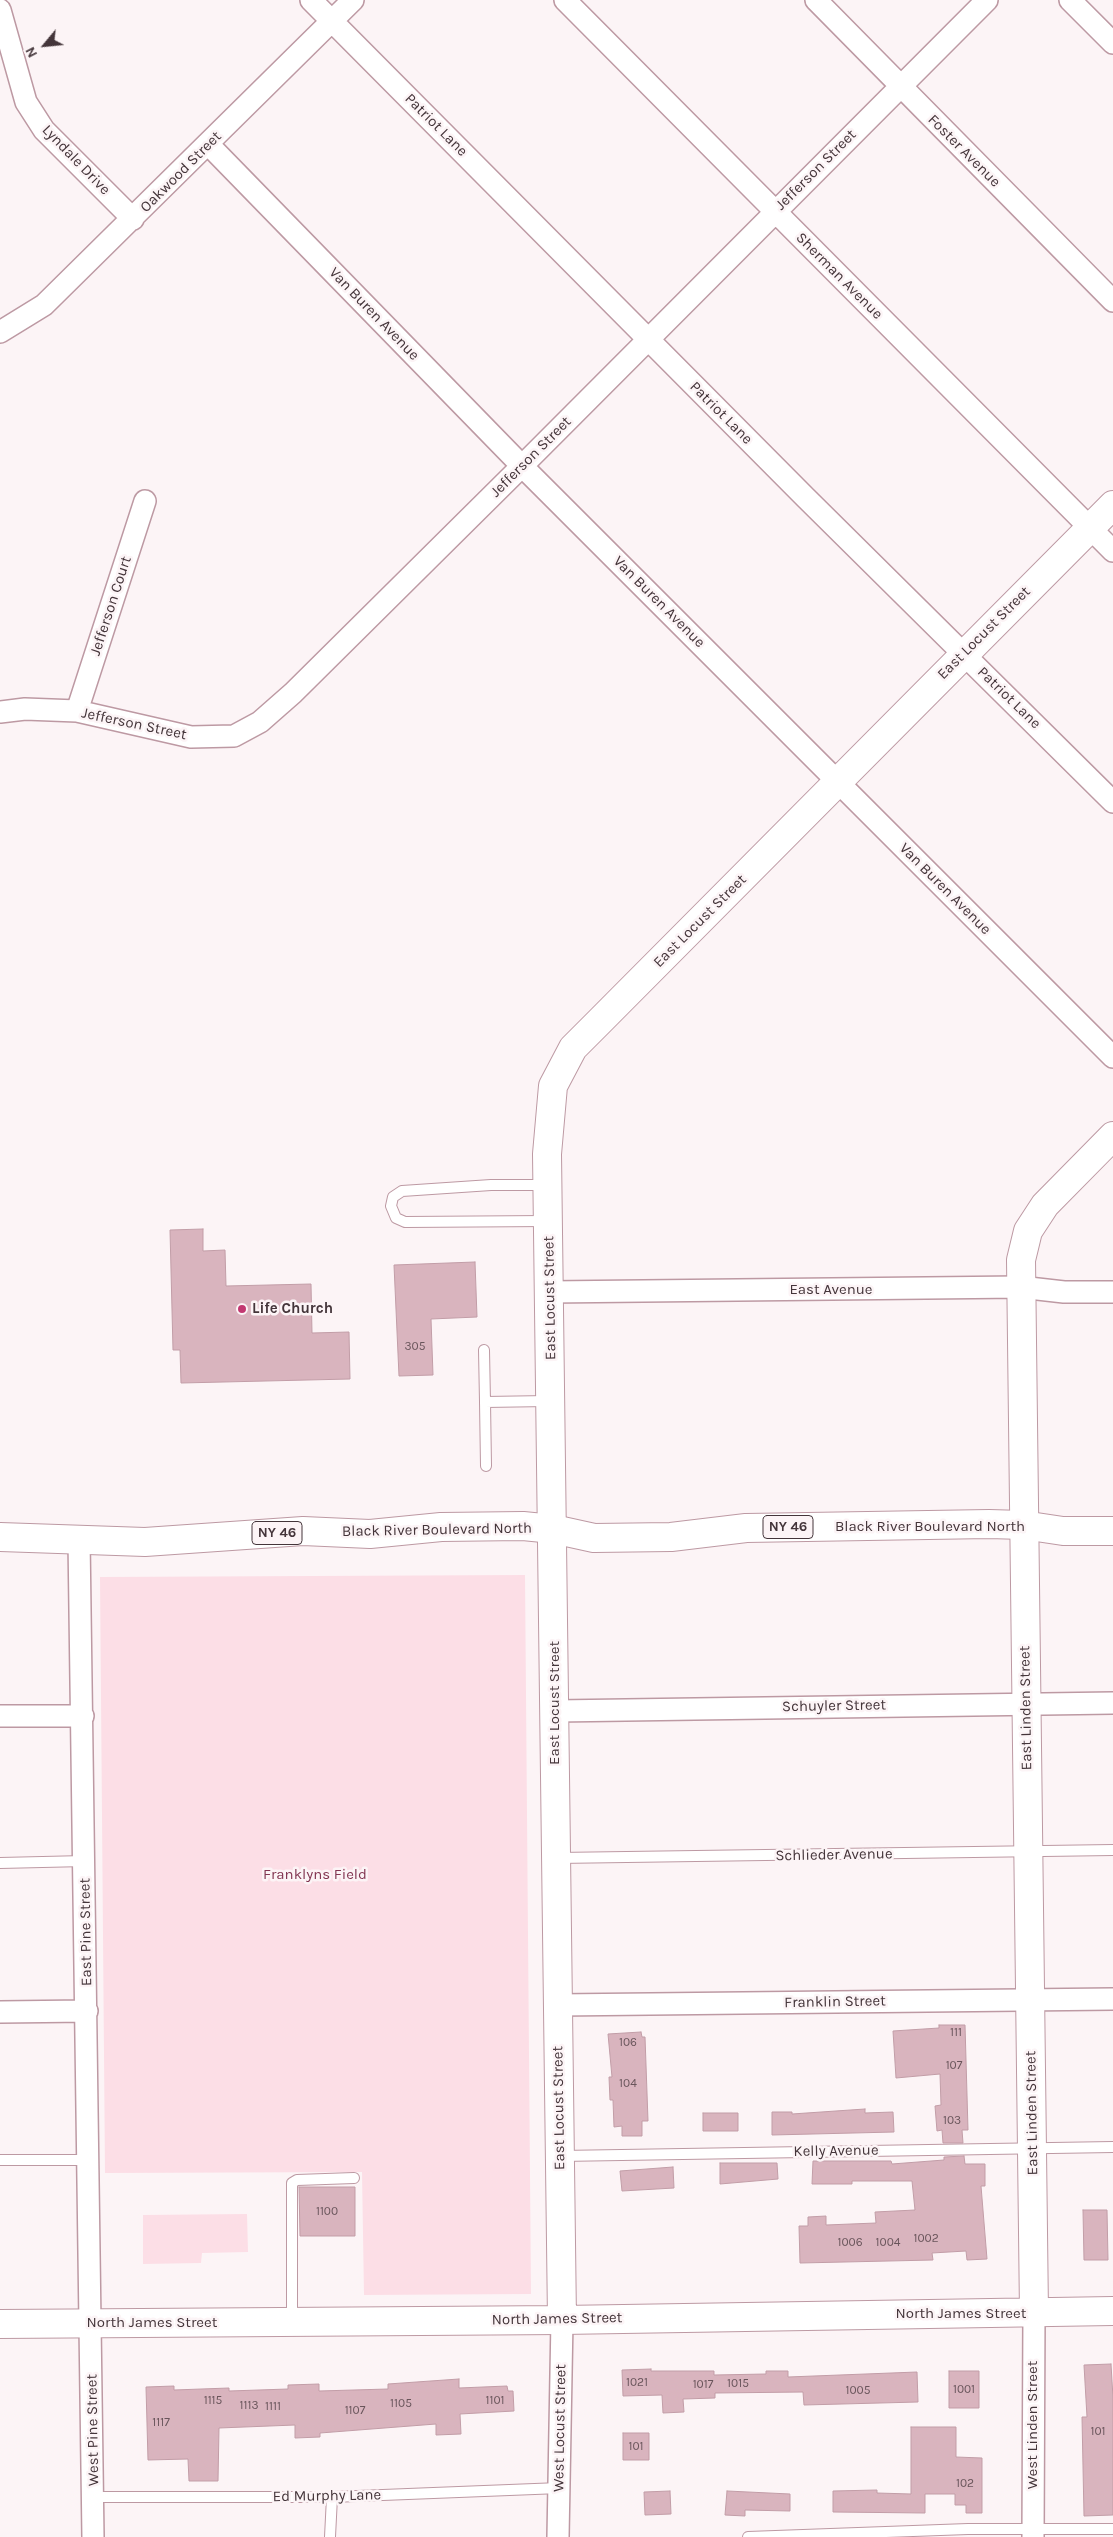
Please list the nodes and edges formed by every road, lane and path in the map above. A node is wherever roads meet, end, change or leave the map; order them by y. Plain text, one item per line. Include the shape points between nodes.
1 (311, 0) edge
2 (352, 0) edge
3 (565, 0) edge
4 (816, 0) edge
5 (987, 0) edge
6 (1070, 0) edge
7 (0, 10) edge
8 (332, 20) junction
9 (1113, 43) edge
10 (901, 86) junction
11 (208, 144) junction
12 (774, 212) junction
13 (134, 219) junction
14 (1113, 301) edge
15 (0, 332) edge
16 (648, 339) junction
17 (522, 466) junction
18 (145, 501) dead end
19 (1113, 505) edge
20 (1090, 527) junction
21 (1113, 551) edge
22 (963, 653) junction
23 (77, 711) junction
24 (0, 712) edge
25 (839, 782) junction
26 (1113, 802) edge
27 (1113, 1057) edge
28 (1113, 1136) edge
29 (548, 1186) junction
30 (548, 1221) junction
31 (1020, 1287) junction
32 (550, 1292) junction
33 (1113, 1292) edge
34 (484, 1350) dead end
35 (551, 1401) junction
36 (485, 1402) junction
37 (486, 1466) dead end
38 (1023, 1525) junction
39 (554, 1529) junction
40 (1113, 1531) edge
41 (0, 1537) edge
42 (79, 1539) junction
43 (1025, 1703) junction
44 (1113, 1703) edge
45 (556, 1711) junction
46 (0, 1716) edge
47 (83, 1716) junction
48 (1113, 1850) edge
49 (1028, 1852) junction
50 (556, 1858) junction
51 (85, 1861) junction
52 (0, 1863) edge
53 (1113, 1999) edge
54 (1030, 2000) junction
55 (558, 2005) junction
56 (87, 2011) junction
57 (0, 2012) edge
58 (1113, 2147) edge
59 (1032, 2148) junction
60 (559, 2156) junction
61 (0, 2160) edge
62 (89, 2160) junction
63 (354, 2178) dead end
64 (1113, 2311) edge
65 (1034, 2313) junction
66 (562, 2320) junction
67 (292, 2322) junction
68 (0, 2324) edge
69 (91, 2324) junction
70 (560, 2488) junction
71 (94, 2497) junction
72 (332, 2497) junction
73 (1113, 2529) edge
74 (968, 2533) edge
75 (1033, 2533) edge
76 (833, 2535) edge
77 (93, 2537) edge
78 (330, 2537) edge
79 (558, 2537) edge
80 (748, 2537) edge

1 - 8 street, Patriot Lane
2 - 8 street, Oakwood Street
3 - 12 street, Sherman Avenue
4 - 10 street, Foster Avenue
5 - 10 street, Jefferson Street
6 - 9 street
7 - 13 street, Lyndale Drive via 26,102 44,130
8 - 11 street, Oakwood Street
8 - 16 street, Patriot Lane
10 - 12 street, Jefferson Street
10 - 14 street, Foster Avenue
11 - 13 street, Oakwood Street
11 - 17 street, Van Buren Avenue
12 - 16 street, Jefferson Street
12 - 20 street, Sherman Avenue
13 - 15 street, Oakwood Street via 44,305
16 - 17 street, Jefferson Street
16 - 22 street, Patriot Lane
17 - 23 street, Jefferson Street via 293,694 260,722 234,736 191,737
17 - 25 street, Van Buren Avenue
18 - 23 street, Jefferson Court
19 - 20 street, East Locust Street
20 - 21 street, Sherman Avenue
20 - 22 street, East Locust Street
22 - 25 street, East Locust Street
22 - 26 street, Patriot Lane
23 - 24 street, Jefferson Street via 25,709
25 - 27 street, Van Buren Avenue
25 - 29 street, East Locust Street via 573,1048 552,1086
28 - 31 street, East Linden Street via 1045,1205 1028,1231 1021,1260
29 - 30 street, East Locust Street
29 - 30 lane via 402,1191 394,1196 391,1206 396,1218 406,1222
30 - 32 street, East Locust Street
31 - 32 street, East Avenue
31 - 33 street, East Avenue via 1064,1292
31 - 38 street, East Linden Street
32 - 35 street, East Locust Street
34 - 36 lane
35 - 36 lane
35 - 39 street, East Locust Street
36 - 37 lane
38 - 39 street, Black River Boulevard North / NY 46 via 746,1528 671,1537 594,1538
38 - 40 street, Black River Boulevard North / NY 46 via 1063,1531
38 - 43 street, East Linden Street
39 - 42 street, Black River Boulevard North / NY 46 via 450,1527 370,1534 303,1531 145,1542
39 - 45 street, East Locust Street
41 - 42 street, Black River Boulevard North / NY 46
42 - 47 street, East Pine Street
43 - 44 street, Schuyler Street
43 - 45 street, Schuyler Street
43 - 49 street, East Linden Street
45 - 50 street, East Locust Street
46 - 47 street
47 - 51 street, East Pine Street
48 - 49 lane, Schlieder Avenue
49 - 50 lane, Schlieder Avenue
49 - 54 street, East Linden Street
50 - 55 street, East Locust Street
51 - 52 lane
51 - 56 street, East Pine Street
53 - 54 street, Franklin Street
54 - 55 street, Franklin Street
54 - 59 street, East Linden Street
55 - 60 street, East Locust Street
56 - 57 street
56 - 62 street, East Pine Street
58 - 59 lane, Kelly Avenue
59 - 60 lane, Kelly Avenue
59 - 65 street, East Linden Street
60 - 66 street, East Locust Street
61 - 62 lane
62 - 69 street, East Pine Street
63 - 67 lane via 298,2180 292,2183
64 - 65 street, North James Street
65 - 66 street, North James Street via 794,2314
65 - 75 street, West Linden Street
66 - 67 street, North James Street
66 - 70 street, West Locust Street
67 - 69 street, North James Street
68 - 69 street, North James Street
69 - 71 street, West Pine Street
70 - 72 lane, Ed Murphy Lane
70 - 79 street, West Locust Street
71 - 72 lane, Ed Murphy Lane
71 - 77 street, West Pine Street
72 - 78 lane
73 - 75 lane
74 - 75 lane
74 - 76 lane
76 - 80 lane

